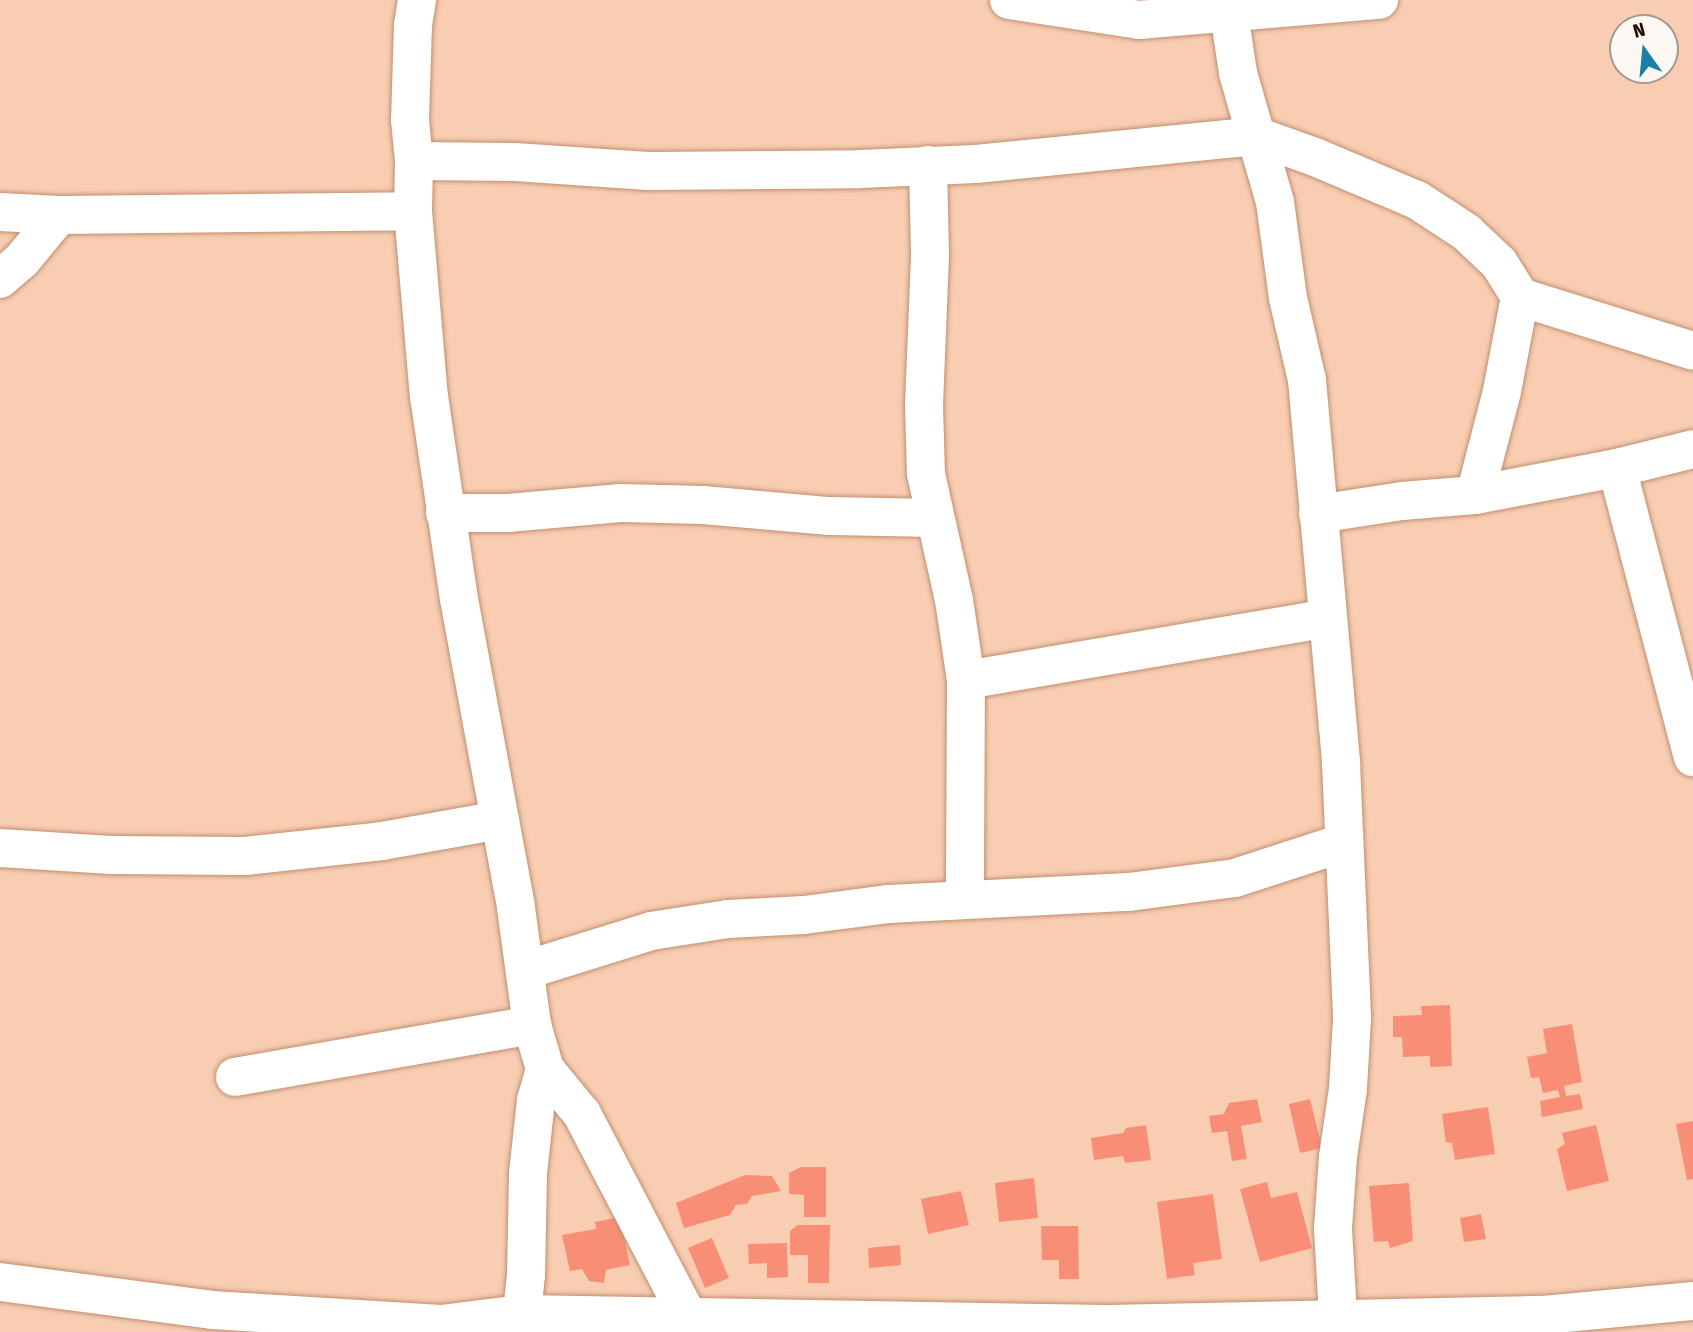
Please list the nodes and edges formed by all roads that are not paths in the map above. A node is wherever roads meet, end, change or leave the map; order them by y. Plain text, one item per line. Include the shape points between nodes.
1 (417, 0) edge
2 (1009, 0) edge
3 (1379, 0) edge
4 (1228, 6) edge
5 (1256, 136) junction
6 (414, 161) junction
7 (928, 165) junction
8 (412, 211) junction
9 (0, 212) edge
10 (59, 215) junction
11 (0, 279) edge
12 (1520, 296) junction
13 (1693, 351) edge
14 (1693, 449) edge
15 (1618, 468) junction
16 (1475, 495) junction
17 (445, 513) junction
18 (1318, 514) junction
19 (935, 518) junction
20 (1328, 618) junction
21 (966, 680) junction
22 (1693, 757) edge
23 (500, 820) junction
24 (1343, 843) junction
25 (0, 848) edge
26 (965, 899) junction
27 (526, 970) junction
28 (532, 1025) junction
29 (545, 1069) junction
30 (235, 1077) dead end
31 (0, 1282) edge
32 (1693, 1301) edge
33 (524, 1323) edge
34 (691, 1324) edge
35 (1339, 1325) edge

1 - 6 street via 410,120
2 - 4 street via 1139,20
3 - 4 street
4 - 5 street via 1238,73
5 - 7 street
5 - 12 street via 1417,200 1466,232 1499,263
5 - 18 street via 1275,202 1288,298 1307,380
6 - 7 street via 648,171
6 - 8 street
7 - 19 street via 930,257 924,404 926,474
8 - 10 street
8 - 17 street
9 - 10 street
10 - 11 street
12 - 13 street
12 - 16 street
14 - 15 street
15 - 16 street
15 - 22 street
16 - 18 street
17 - 19 street via 508,513 621,503
17 - 23 street
18 - 20 street
19 - 21 street
20 - 21 street
20 - 24 street
21 - 26 street
23 - 25 street via 382,841 244,856
23 - 27 street
24 - 26 street via 1235,878 1129,892
24 - 35 street via 1352,1019 1333,1229
26 - 27 street via 728,919 663,929
27 - 28 street
28 - 29 street
28 - 30 street
29 - 33 street via 536,1100 528,1174
29 - 34 street via 582,1114
31 - 33 street via 212,1310 441,1324
32 - 35 street via 1544,1315
33 - 34 street
34 - 35 street

